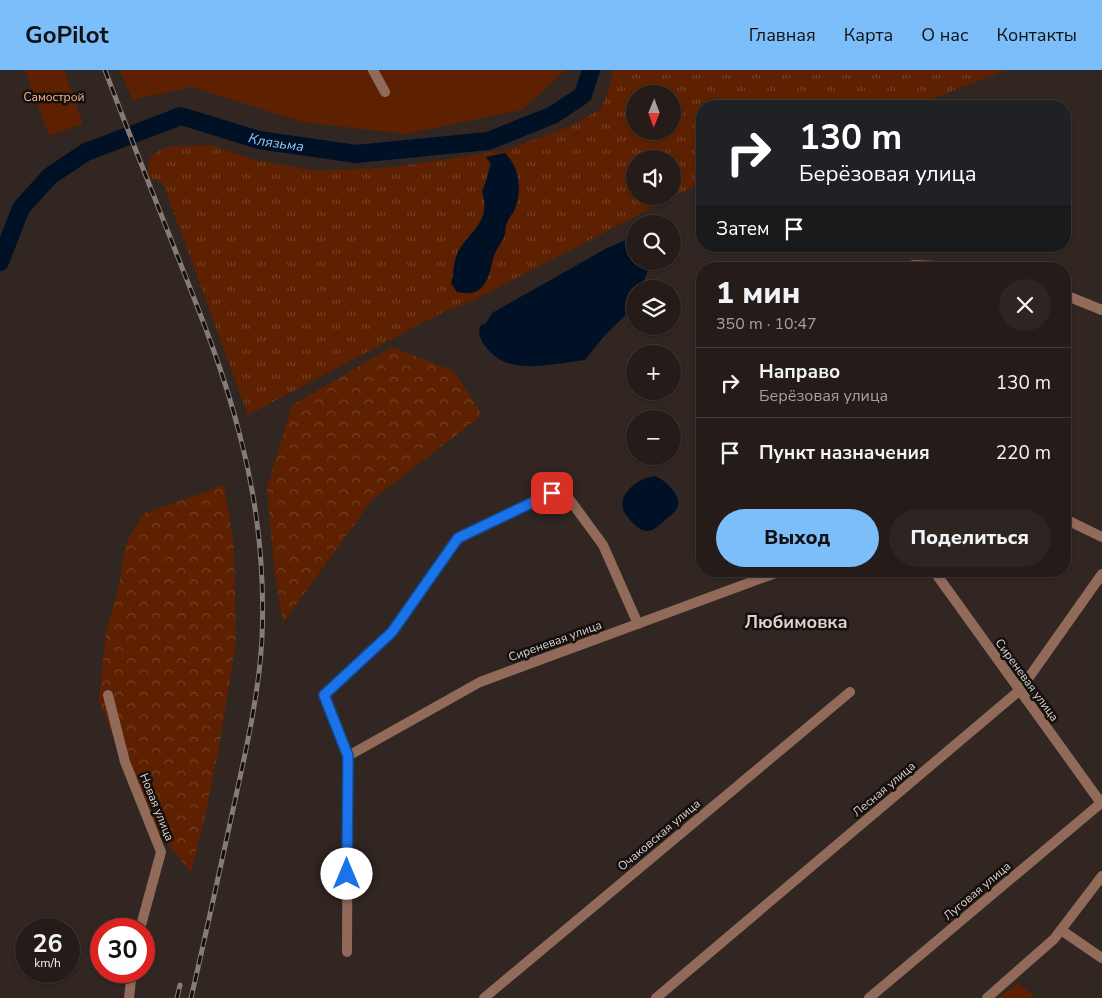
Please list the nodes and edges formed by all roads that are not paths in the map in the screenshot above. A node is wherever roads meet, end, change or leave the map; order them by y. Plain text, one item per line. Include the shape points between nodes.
1 (373, 70) edge
2 (385, 92) dead end
3 (1071, 297) edge
4 (1102, 310) edge
5 (1071, 522) edge
6 (1102, 537) edge
7 (1102, 574) edge
8 (765, 577) edge
9 (938, 577) edge
10 (638, 624) junction
11 (1020, 690) junction
12 (850, 692) dead end
13 (108, 696) dead end
14 (348, 756) junction
15 (1101, 803) edge
16 (1102, 876) edge
17 (143, 918) edge
18 (1061, 930) junction
19 (347, 952) dead end
20 (1102, 958) edge
21 (131, 983) edge
22 (129, 998) edge
23 (484, 998) edge
24 (656, 998) edge
25 (869, 998) edge
26 (987, 998) edge

1 - 2 street
3 - 4 street
5 - 6 street
7 - 11 street, Лесная улица
8 - 10 street, Сиреневая улица
9 - 11 street, Сиреневая улица
10 - 14 street, Сиреневая улица via 480,682
10 - 14 street via 603,545 570,500 552,493 458,538 392,632 324,695
11 - 15 street, Сиреневая улица
11 - 24 street, Лесная улица
12 - 23 street, Очаковская улица
13 - 17 street, Новая улица via 125,762 161,852
14 - 19 street
15 - 25 street, Луговая улица
16 - 18 street
18 - 20 street
18 - 26 street
21 - 22 street

